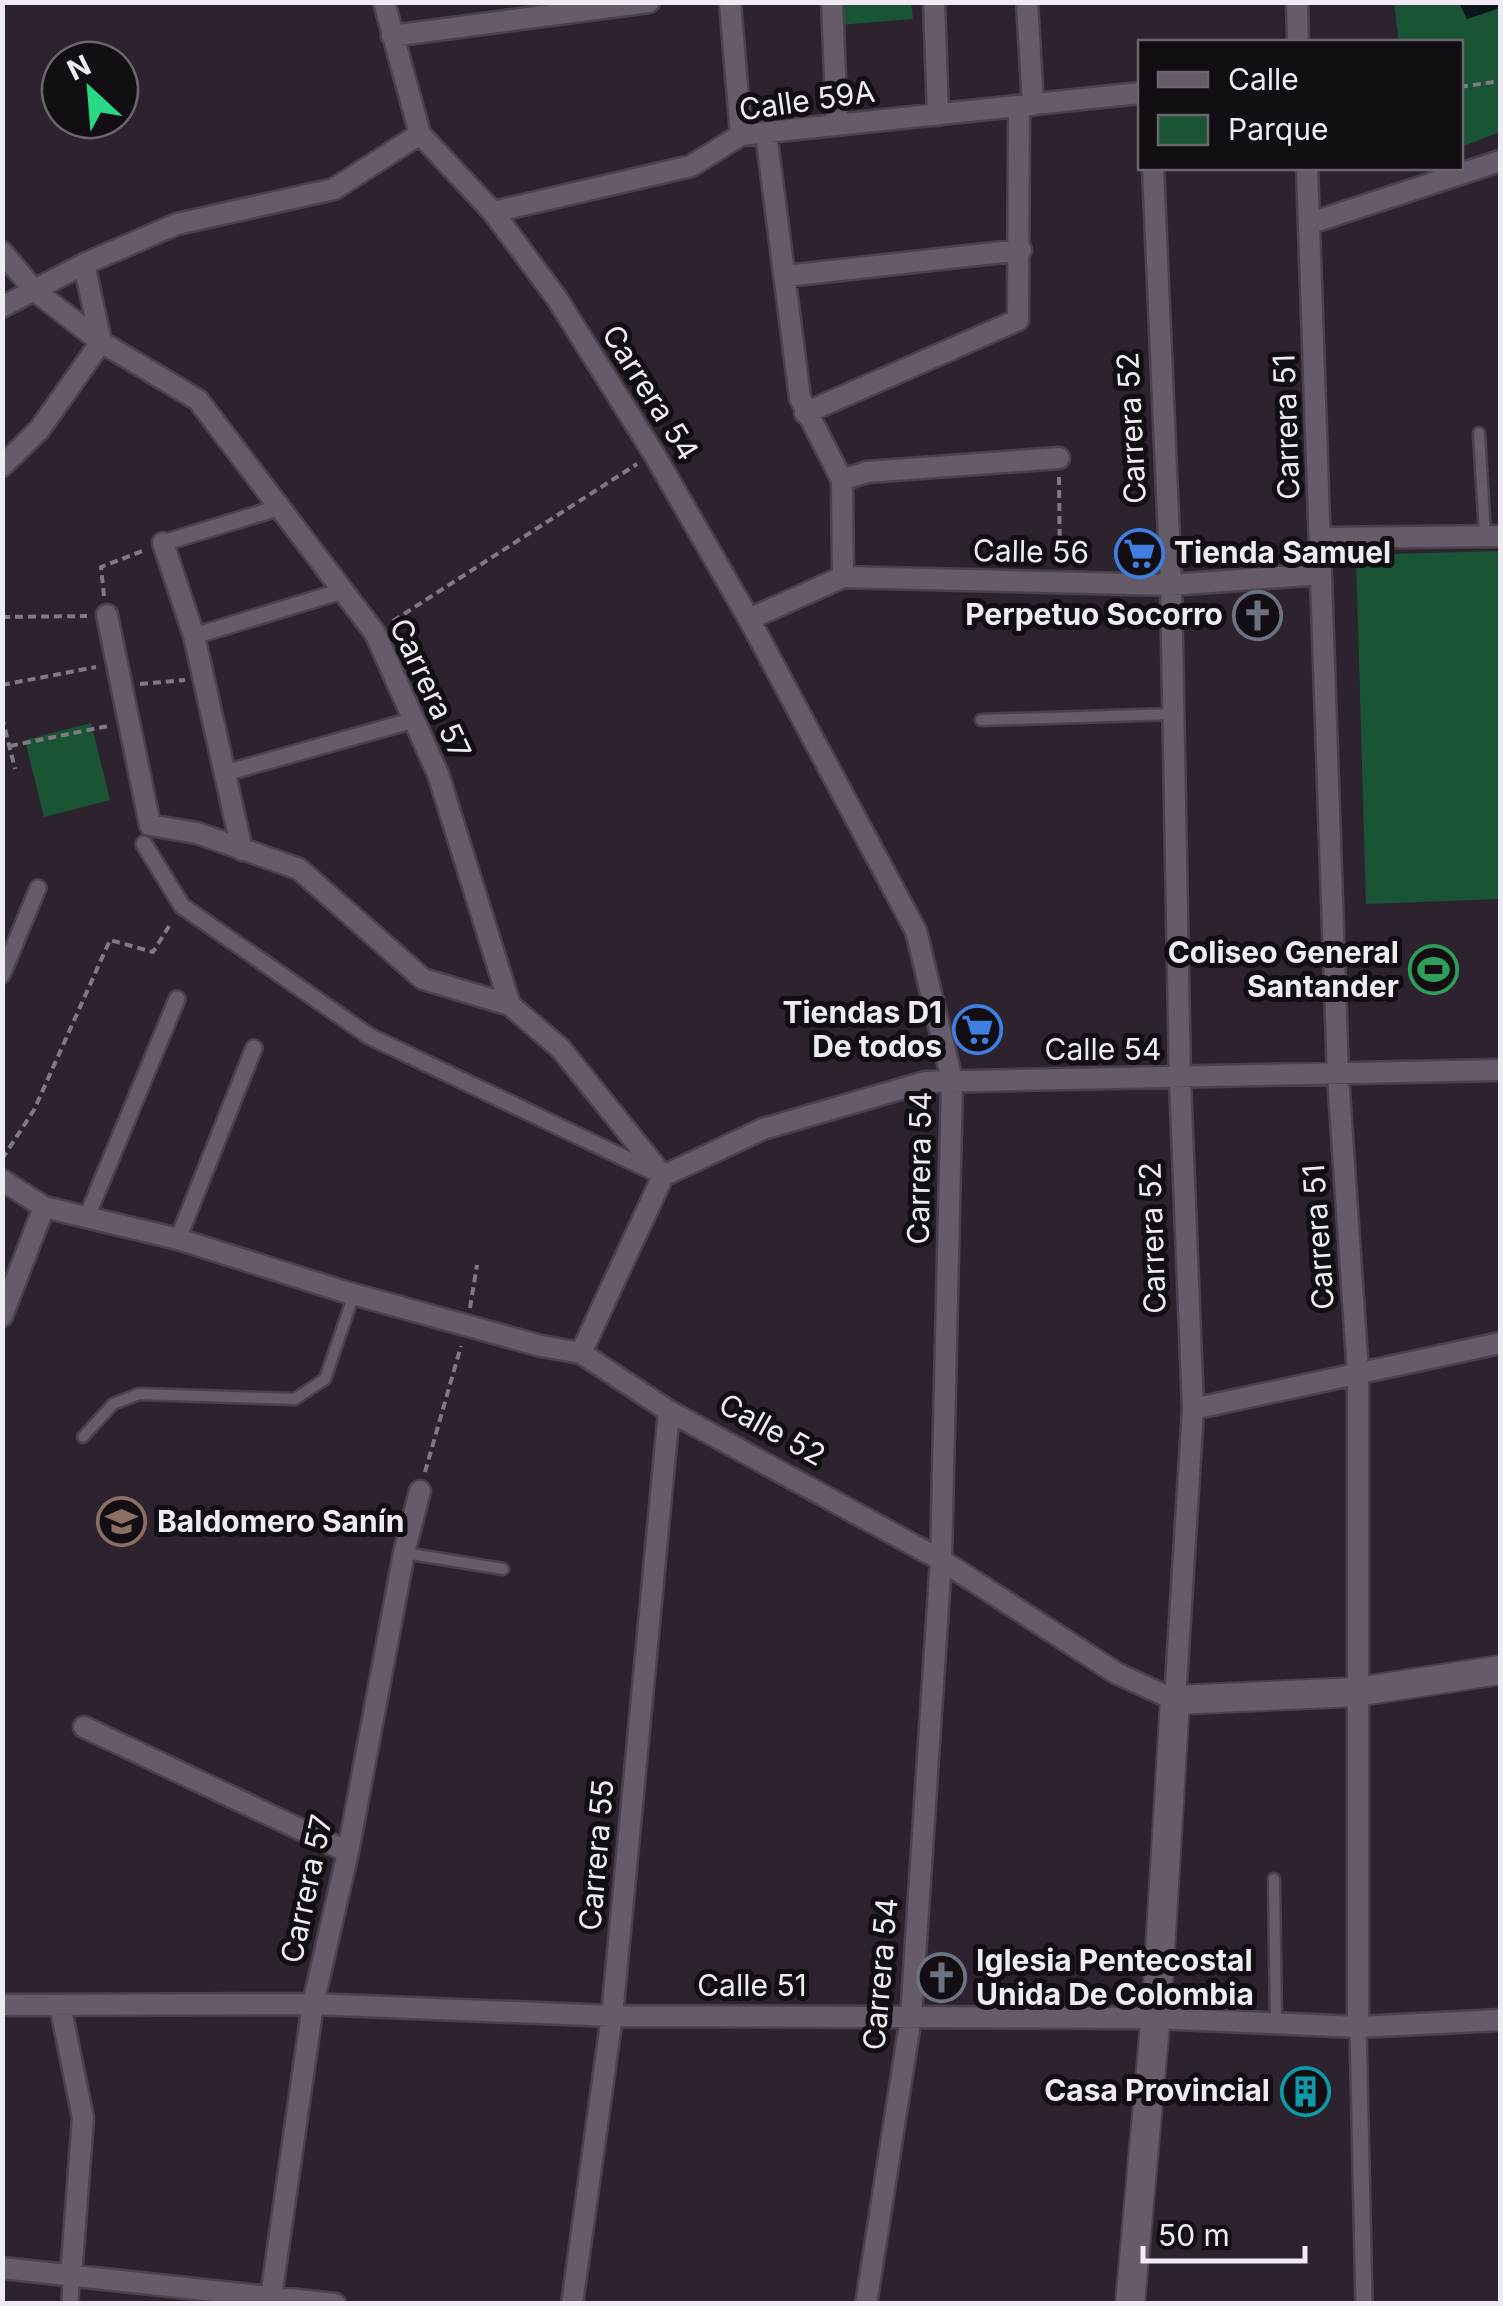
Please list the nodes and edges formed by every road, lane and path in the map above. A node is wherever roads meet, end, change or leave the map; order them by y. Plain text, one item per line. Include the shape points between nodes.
1 (384, 2) edge
2 (650, 2) edge
3 (730, 2) edge
4 (832, 2) edge
5 (934, 2) edge
6 (1027, 2) edge
7 (1297, 2) edge
8 (392, 36) junction
9 (1298, 40) edge
10 (1500, 81) edge
11 (1463, 87) edge
12 (1138, 93) edge
13 (1026, 105) junction
14 (938, 114) junction
15 (837, 125) junction
16 (766, 133) junction
17 (420, 134) junction
18 (741, 135) junction
19 (1500, 161) edge
20 (1153, 170) edge
21 (1307, 170) edge
22 (493, 212) junction
23 (1311, 223) junction
24 (1021, 250) junction
25 (2, 252) edge
26 (84, 264) junction
27 (786, 276) junction
28 (34, 290) junction
29 (2, 307) edge
30 (101, 342) junction
31 (805, 413) junction
32 (1479, 433) dead end
33 (654, 454) junction
34 (1059, 458) joint
35 (2, 466) edge
36 (842, 480) junction
37 (281, 507) junction
38 (1493, 535) edge
39 (1320, 538) junction
40 (163, 543) junction
41 (1321, 574) junction
42 (843, 577) junction
43 (1060, 582) junction
44 (1171, 585) junction
45 (342, 591) junction
46 (106, 615) junction
47 (2, 617) edge
48 (749, 619) junction
49 (375, 632) junction
50 (194, 636) junction
51 (118, 662) junction
52 (205, 678) junction
53 (2, 685) edge
54 (123, 686) junction
55 (1173, 714) junction
56 (2, 716) edge
57 (414, 720) junction
58 (981, 720) dead end
59 (130, 722) junction
60 (10, 746) junction
61 (16, 768) dead end
62 (225, 773) junction
63 (147, 834) junction
64 (242, 850) junction
65 (38, 888) dead end
66 (182, 906) junction
67 (2, 975) edge
68 (177, 999) dead end
69 (510, 1005) junction
70 (254, 1048) dead end
71 (1500, 1070) edge
72 (1338, 1076) junction
73 (952, 1080) junction
74 (1180, 1080) junction
75 (2, 1159) edge
76 (664, 1176) junction
77 (2, 1180) edge
78 (44, 1207) junction
79 (86, 1220) junction
80 (178, 1239) junction
81 (477, 1265) dead end
82 (354, 1294) junction
83 (2, 1316) edge
84 (467, 1326) junction
85 (1500, 1343) edge
86 (581, 1353) junction
87 (1358, 1374) junction
88 (1192, 1409) junction
89 (670, 1411) junction
90 (83, 1437) dead end
91 (420, 1491) joint
92 (404, 1552) junction
93 (941, 1560) junction
94 (503, 1568) dead end
95 (1500, 1670) edge
96 (1356, 1692) junction
97 (1175, 1700) junction
98 (84, 1727) dead end
99 (348, 1852) junction
100 (1274, 1879) dead end
101 (312, 2004) junction
102 (2, 2005) edge
103 (60, 2005) junction
104 (612, 2016) junction
105 (911, 2017) junction
106 (1155, 2018) junction
107 (1500, 2020) edge
108 (1276, 2021) junction
109 (1358, 2028) junction
110 (2, 2268) edge
111 (71, 2276) junction
112 (270, 2300) edge
113 (70, 2304) edge
114 (335, 2304) edge
115 (572, 2304) edge
116 (866, 2304) edge
117 (1130, 2304) edge
118 (1364, 2304) edge

1 - 8 street, Carrera 54
2 - 8 street
3 - 18 street
4 - 15 street
5 - 14 street
6 - 13 street
7 - 9 street
8 - 17 street, Carrera 54
10 - 11 path
12 - 13 street, Calle 59A
13 - 14 street, Calle 59A
13 - 24 street
14 - 15 street, Calle 59A
15 - 16 street, Calle 59A
16 - 18 street, Calle 59A
16 - 27 street
17 - 22 street, Carrera 54
17 - 26 street via 334,189 177,224
18 - 22 street, Calle 59A via 690,166
19 - 23 street
20 - 44 street, Carrera 52
21 - 23 street, Carrera 51
22 - 33 street, Carrera 54 via 556,297
23 - 39 street, Carrera 51
24 - 27 street
24 - 31 street via 1018,320
25 - 28 street, Carrera 57
26 - 28 street
26 - 30 street
27 - 31 street
28 - 29 street
28 - 30 street, Carrera 57
30 - 35 street via 39,430
30 - 37 street, Carrera 57 via 198,400
31 - 36 street
32 - 38 lane
33 - 48 street, Carrera 54
33 - 49 path
34 - 36 street via 867,472
34 - 43 path
36 - 42 street
37 - 40 street
37 - 45 street, Carrera 57
38 - 39 street
39 - 41 street, Carrera 51
40 - 46 path via 101,567
40 - 50 street
41 - 44 street, Calle 56
41 - 72 street, Carrera 51
42 - 43 street, Calle 56
42 - 48 street, Calle 56
43 - 44 street, Calle 56
44 - 55 street, Carrera 52
45 - 49 street, Carrera 57
45 - 50 street
46 - 47 path
46 - 51 street
48 - 73 street, Carrera 54 via 916,931
49 - 57 street, Carrera 57
50 - 52 street
51 - 53 path
51 - 54 street
52 - 54 path
52 - 62 street
54 - 59 street
55 - 58 lane
55 - 74 street, Carrera 52
56 - 60 path
57 - 62 street
57 - 69 street, Carrera 57 via 438,774
59 - 60 path
59 - 63 street
60 - 61 path
62 - 64 street
63 - 64 street via 197,833
63 - 66 street
64 - 69 street via 299,869 422,979
65 - 67 street
66 - 75 path via 153,952 110,940 34,1110
66 - 76 street via 370,1036
68 - 79 street
69 - 76 street via 561,1049
70 - 80 street
71 - 72 street, Calle 54
72 - 74 street, Calle 54
72 - 87 street, Carrera 51
73 - 74 street, Calle 54
73 - 76 street, Calle 54 via 762,1129
73 - 93 street, Carrera 54
74 - 88 street, Carrera 52
76 - 86 street
77 - 78 street, Calle 52
78 - 79 street, Calle 52
78 - 83 street
79 - 80 street, Calle 52
80 - 82 street, Calle 52
81 - 84 path
82 - 84 street, Calle 52
82 - 90 lane via 325,1378 295,1399 139,1394 113,1404
84 - 86 street, Calle 52
84 - 91 path
85 - 87 street
86 - 89 street, Calle 52
87 - 88 street
87 - 96 street, Carrera 51
88 - 97 street, Carrera 52
89 - 93 street, Calle 52
89 - 104 street, Carrera 55
91 - 92 street, Carrera 57
92 - 94 lane
92 - 99 street, Carrera 57
93 - 97 street, Calle 52 via 1116,1673
93 - 105 street, Carrera 54
95 - 96 street, Calle 52
96 - 97 street, Calle 52
96 - 109 street, Carrera 51
97 - 106 street, Carrera 52
98 - 99 street
99 - 101 street, Carrera 57
100 - 108 lane
101 - 103 street, Calle 51
101 - 104 street, Calle 51
101 - 112 street, Carrera 57
102 - 103 street, Calle 51
103 - 111 street via 83,2118
104 - 105 street, Calle 51
104 - 115 street, Carrera 55
105 - 106 street, Calle 51
105 - 116 street, Carrera 54
106 - 108 street, Calle 51
106 - 117 street, Carrera 52
107 - 109 street, Calle 51
108 - 109 street, Calle 51
109 - 118 street, Carrera 51
110 - 111 street
111 - 112 street
111 - 113 street
112 - 114 street

